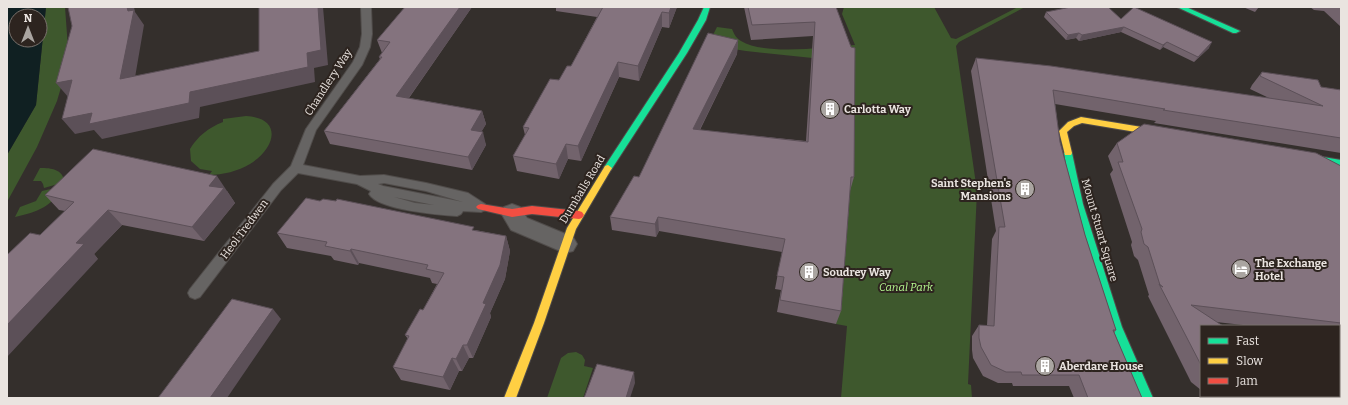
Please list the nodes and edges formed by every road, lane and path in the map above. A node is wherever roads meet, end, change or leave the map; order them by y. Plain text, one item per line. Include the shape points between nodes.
1 (366, 7) edge
2 (707, 7) edge
3 (1180, 7) edge
4 (1236, 31) dead end
5 (1176, 136) edge
6 (1294, 156) edge
7 (1341, 163) edge
8 (296, 168) junction
9 (359, 180) junction
10 (481, 207) junction
11 (512, 213) junction
12 (579, 215) junction
13 (565, 244) junction
14 (195, 293) dead end
15 (510, 398) edge
16 (1147, 398) edge

1 - 8 lane, Chandlery Way via 367,34 358,63 312,129
2 - 12 street, Dumballs Road via 683,53
3 - 4 street
5 - 16 street, Mount Stuart Square via 1081,120 1073,122 1063,131 1078,204 1117,327
6 - 7 street
8 - 9 lane
8 - 14 lane, Heol Tredwen via 277,187
9 - 10 lane via 384,179 426,187 464,196
9 - 10 lane via 375,194 406,206 458,212
10 - 11 street
11 - 12 street via 532,210
11 - 13 street via 519,224
12 - 13 street, Dumballs Road
13 - 15 street, Dumballs Road via 539,323

